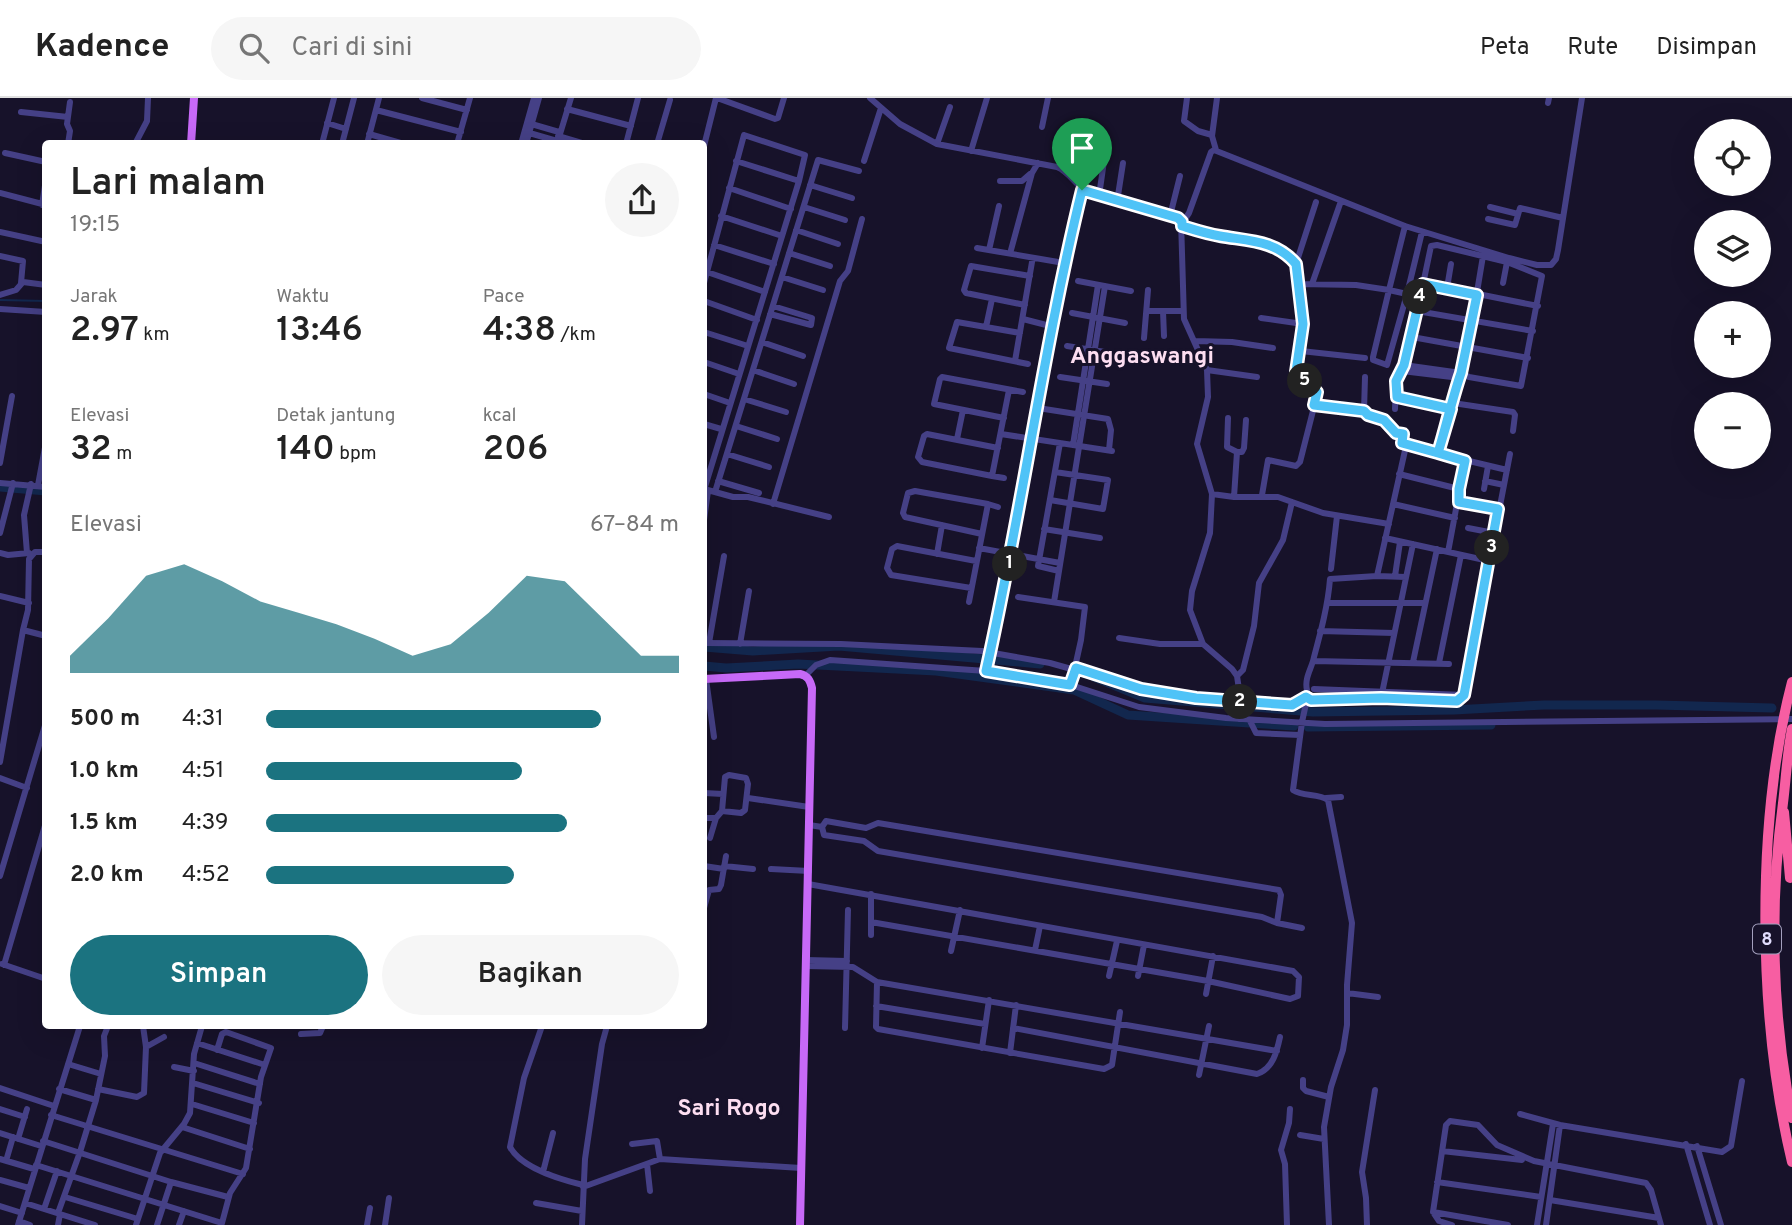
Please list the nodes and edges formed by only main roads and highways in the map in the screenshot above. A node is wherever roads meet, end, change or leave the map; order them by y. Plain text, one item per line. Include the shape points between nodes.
1 (194, 98) edge
2 (191, 140) edge
3 (707, 679) edge
4 (1792, 682) edge
5 (1788, 717) edge
6 (1792, 729) edge
7 (1783, 804) junction
8 (1790, 878) dead end
9 (1792, 1118) edge
10 (1792, 1162) edge
11 (800, 1225) edge

1 - 2 main road
3 - 11 main road via 790,674 806,676 812,688
4 - 5 highway, 8
5 - 10 highway, 8 via 1772,807 1766,937 1772,1042
6 - 7 highway, 8
7 - 8 highway
7 - 9 highway, 8 via 1778,828 1775,936

